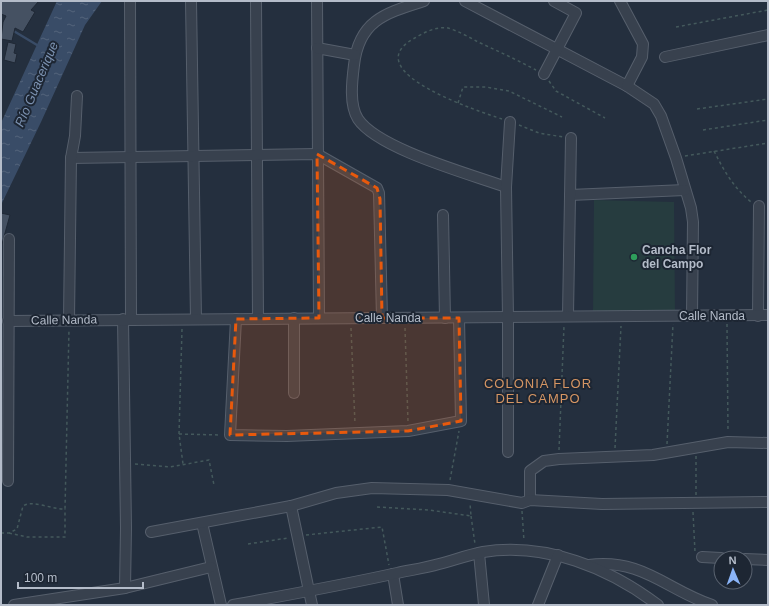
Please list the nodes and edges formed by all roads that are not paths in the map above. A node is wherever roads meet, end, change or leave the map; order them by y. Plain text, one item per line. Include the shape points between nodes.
1 (130, 1) edge
2 (191, 1) edge
3 (256, 1) edge
4 (317, 1) edge
5 (424, 1) edge
6 (465, 1) edge
7 (554, 1) edge
8 (620, 1) edge
9 (768, 36) edge
10 (317, 48) junction
11 (558, 50) junction
12 (355, 55) junction
13 (665, 57) dead end
14 (544, 74) road end
15 (628, 86) junction
16 (77, 96) dead end
17 (510, 122) road end
18 (571, 138) road end
19 (317, 154) junction
20 (256, 155) junction
21 (193, 156) junction
22 (132, 157) junction
23 (71, 158) junction
24 (506, 187) junction
25 (686, 190) junction
26 (570, 196) junction
27 (759, 206) road end
28 (443, 215) dead end
29 (9, 239) dead end
30 (763, 315) edge
31 (566, 316) junction
32 (692, 316) junction
33 (508, 317) junction
34 (258, 318) junction
35 (294, 318) junction
36 (319, 318) junction
37 (382, 318) junction
38 (445, 318) junction
39 (458, 318) junction
40 (69, 319) junction
41 (127, 319) junction
42 (196, 319) junction
43 (236, 319) junction
44 (8, 321) junction
45 (294, 393) dead end
46 (4, 433) edge
47 (768, 444) edge
48 (508, 452) dead end
49 (8, 481) dead end
50 (526, 502) junction
51 (768, 502) edge
52 (291, 506) junction
53 (202, 523) junction
54 (150, 532) dead end
55 (477, 553) junction
56 (558, 555) junction
57 (702, 558) road end
58 (713, 558) edge
59 (753, 559) edge
60 (768, 560) edge
61 (589, 565) junction
62 (211, 567) junction
63 (392, 574) junction
64 (125, 588) junction
65 (310, 592) junction
66 (14, 605) edge
67 (221, 605) edge
68 (234, 605) edge
69 (312, 605) edge
70 (398, 605) edge
71 (484, 605) edge
72 (538, 605) edge
73 (658, 605) edge
74 (712, 605) edge

1 - 22 street
2 - 21 street
3 - 20 street
4 - 10 street
5 - 12 street via 399,9 369,26 362,34
6 - 11 street
7 - 11 street via 576,13
8 - 15 street via 643,44 644,51
9 - 13 street
10 - 12 street
10 - 19 street
11 - 14 street
11 - 15 street
12 - 24 street via 352,78 353,103 357,118 366,128 392,146
15 - 25 street via 654,104 661,116
16 - 23 street
17 - 24 street
18 - 26 street
19 - 20 street
19 - 36 street
19 - 37 street via 377,188 379,193
20 - 21 street
20 - 34 street
21 - 22 street
21 - 42 street
22 - 23 street
22 - 41 street
23 - 40 street
24 - 33 street
25 - 26 street
25 - 32 street via 693,222
26 - 31 street
27 - 30 street
28 - 38 street
29 - 44 street
30 - 32 street, Calle Nanda
31 - 32 street, Calle Nanda
31 - 33 street, Calle Nanda
33 - 39 street, Calle Nanda
33 - 48 street
34 - 35 street, Calle Nanda
34 - 43 street, Calle Nanda
35 - 36 street, Calle Nanda
35 - 45 street
36 - 37 street, Calle Nanda
37 - 38 street, Calle Nanda
38 - 39 street, Calle Nanda
39 - 43 street via 461,421 408,431 230,435
40 - 41 street, Calle Nanda
40 - 44 street, Calle Nanda
41 - 42 street, Calle Nanda
41 - 64 street
42 - 43 street, Calle Nanda
44 - 46 street
46 - 49 street
47 - 50 street via 728,442 667,453 544,461 530,471
50 - 51 street
50 - 52 street via 448,490 372,488 336,493
52 - 53 street
52 - 65 street
53 - 54 street
53 - 62 street
55 - 56 street via 525,551
55 - 63 street via 438,565
55 - 71 street
56 - 61 street
56 - 72 street
57 - 58 street
59 - 60 street
61 - 73 street via 640,590
61 - 74 street via 606,563 640,571 664,581 685,595
62 - 64 street
62 - 67 street
63 - 65 street
63 - 70 street
64 - 66 street
65 - 68 street
65 - 69 street

